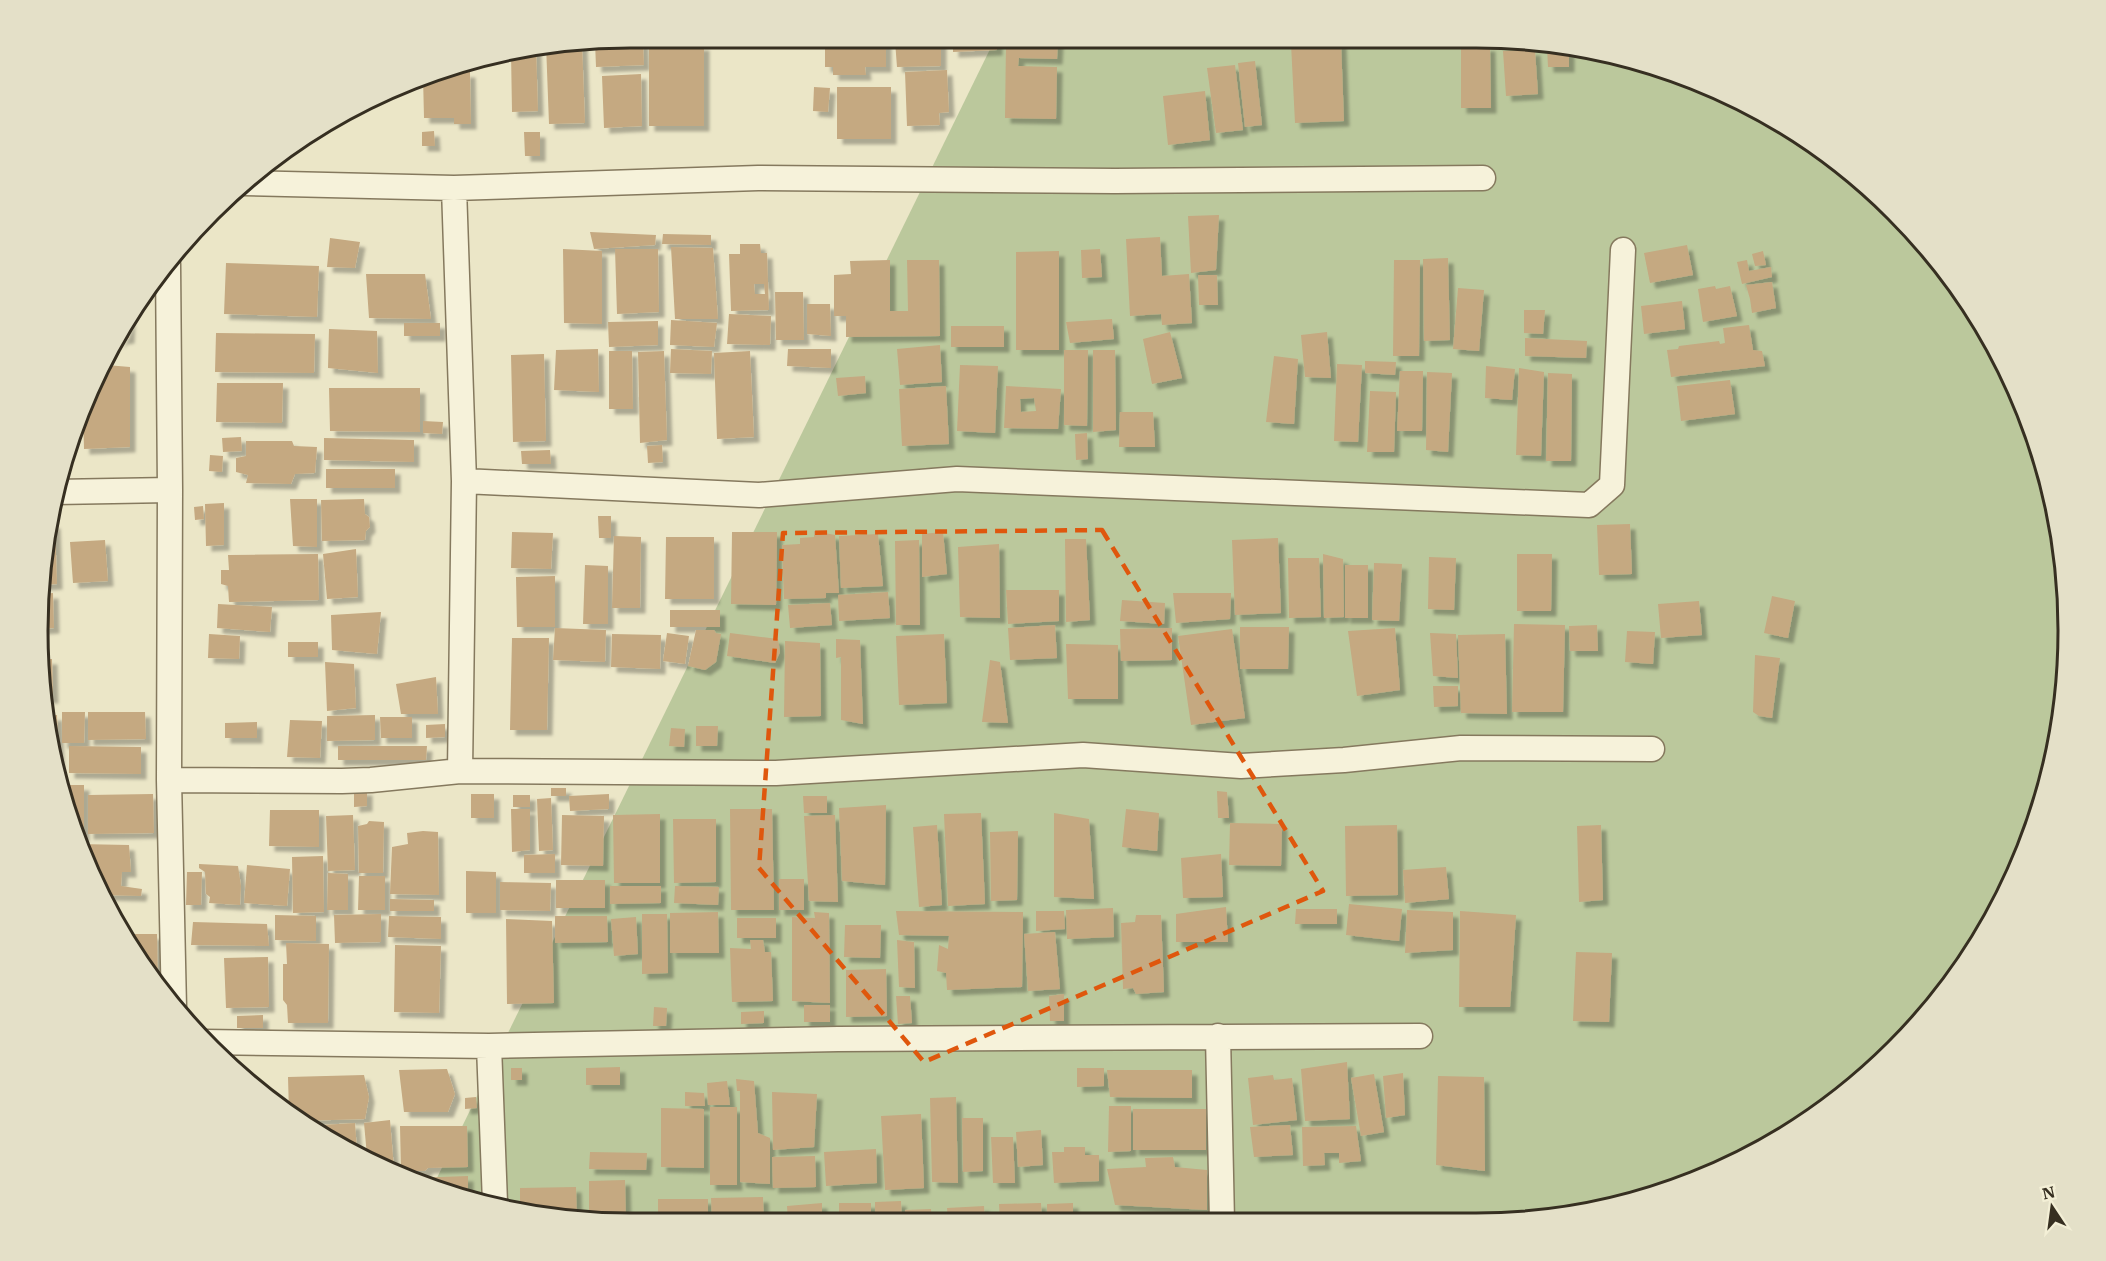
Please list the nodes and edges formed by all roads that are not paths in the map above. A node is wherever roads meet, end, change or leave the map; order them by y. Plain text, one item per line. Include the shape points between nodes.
1 (1483, 178) dead end
2 (258, 183) edge
3 (454, 188) junction
4 (1623, 250) dead end
5 (168, 276) edge
6 (464, 481) junction
7 (170, 490) junction
8 (65, 492) edge
9 (1652, 749) dead end
10 (460, 771) junction
11 (169, 780) junction
12 (174, 992) edge
13 (1218, 1036) junction
14 (1420, 1036) dead end
15 (223, 1046) edge
16 (489, 1046) junction
17 (495, 1197) edge
18 (1222, 1213) edge

1 - 3 street via 758,178
2 - 3 street
3 - 6 street
4 - 6 street via 1612,485 1589,505 957,479 759,495
5 - 7 street
6 - 10 street
7 - 8 street
7 - 11 street
9 - 10 street via 1461,748 1241,766 1083,755 776,773
10 - 11 street via 342,781
11 - 12 street
13 - 14 street
13 - 16 street
13 - 18 street
15 - 16 street
16 - 17 street

